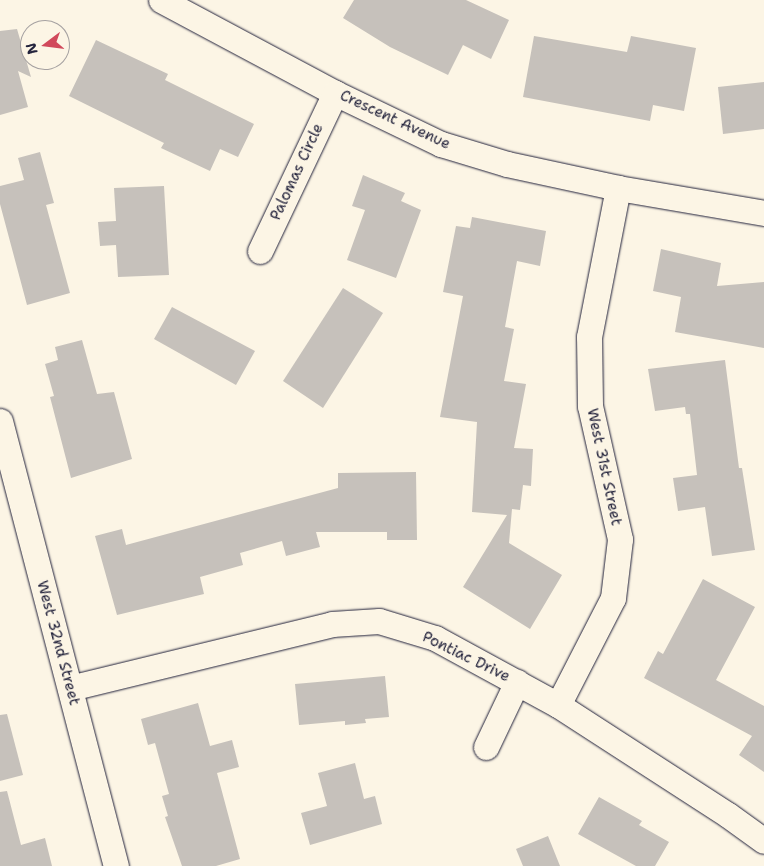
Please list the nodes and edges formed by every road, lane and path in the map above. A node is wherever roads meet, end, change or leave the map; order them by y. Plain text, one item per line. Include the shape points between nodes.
1 (161, 0) edge
2 (335, 93) junction
3 (618, 188) junction
4 (764, 213) edge
5 (260, 251) dead end
6 (0, 420) edge
7 (517, 682) junction
8 (70, 688) junction
9 (558, 705) junction
10 (486, 747) dead end
11 (764, 841) edge
12 (116, 866) edge

1 - 2 street, Crescent Avenue
2 - 3 street, Crescent Avenue via 441,144 507,164
2 - 5 street, Palomas Circle
3 - 4 street, Crescent Avenue
3 - 9 street, West 31st Street via 589,337 590,406 620,539 613,598
6 - 8 street, West 32nd Street
7 - 8 street, Pontiac Drive via 434,638 379,621 332,624
7 - 9 street, Pontiac Drive
7 - 10 street
8 - 12 street, West 32nd Street
9 - 11 street, Pontiac Drive

